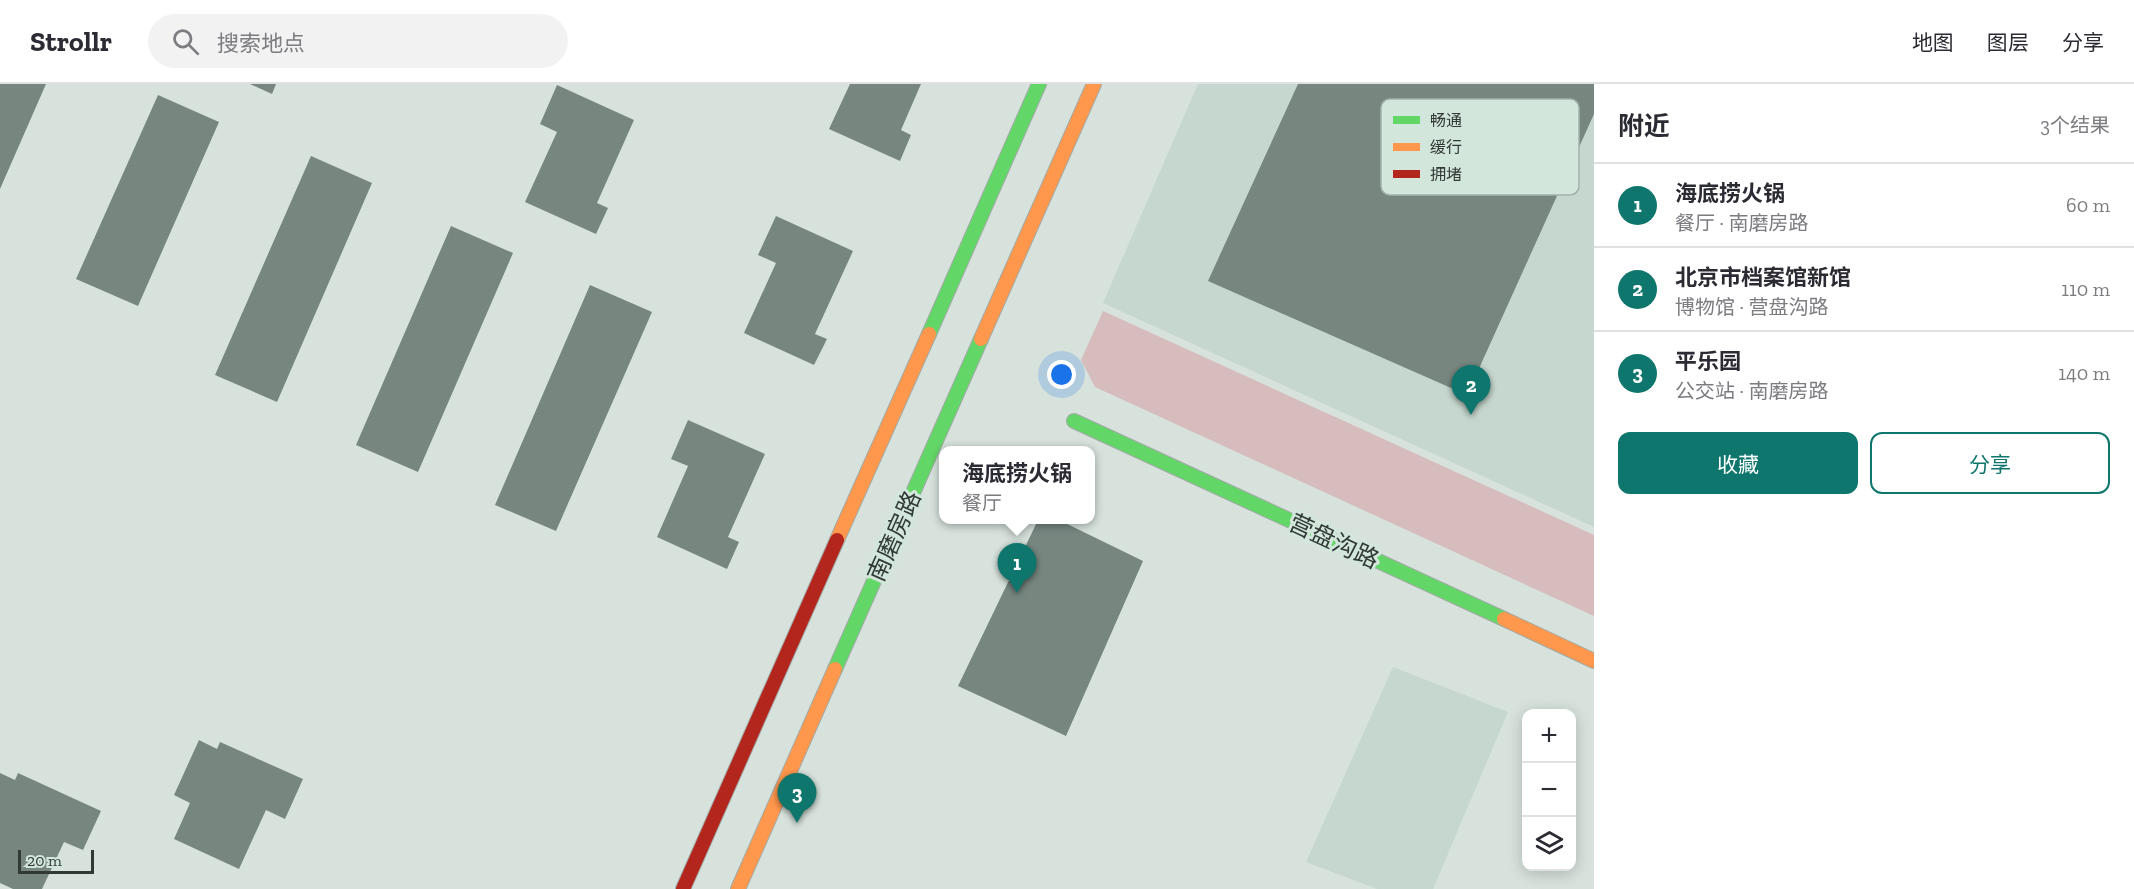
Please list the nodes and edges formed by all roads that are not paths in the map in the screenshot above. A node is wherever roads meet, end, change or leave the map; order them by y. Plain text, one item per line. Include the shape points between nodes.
1 (1039, 84) edge
2 (1094, 84) edge
3 (1074, 421) dead end
4 (1594, 661) edge
5 (683, 889) edge
6 (738, 889) edge

1 - 5 main road, 南磨房路
2 - 6 main road, 南磨房路
3 - 4 main road, 营盘沟路

